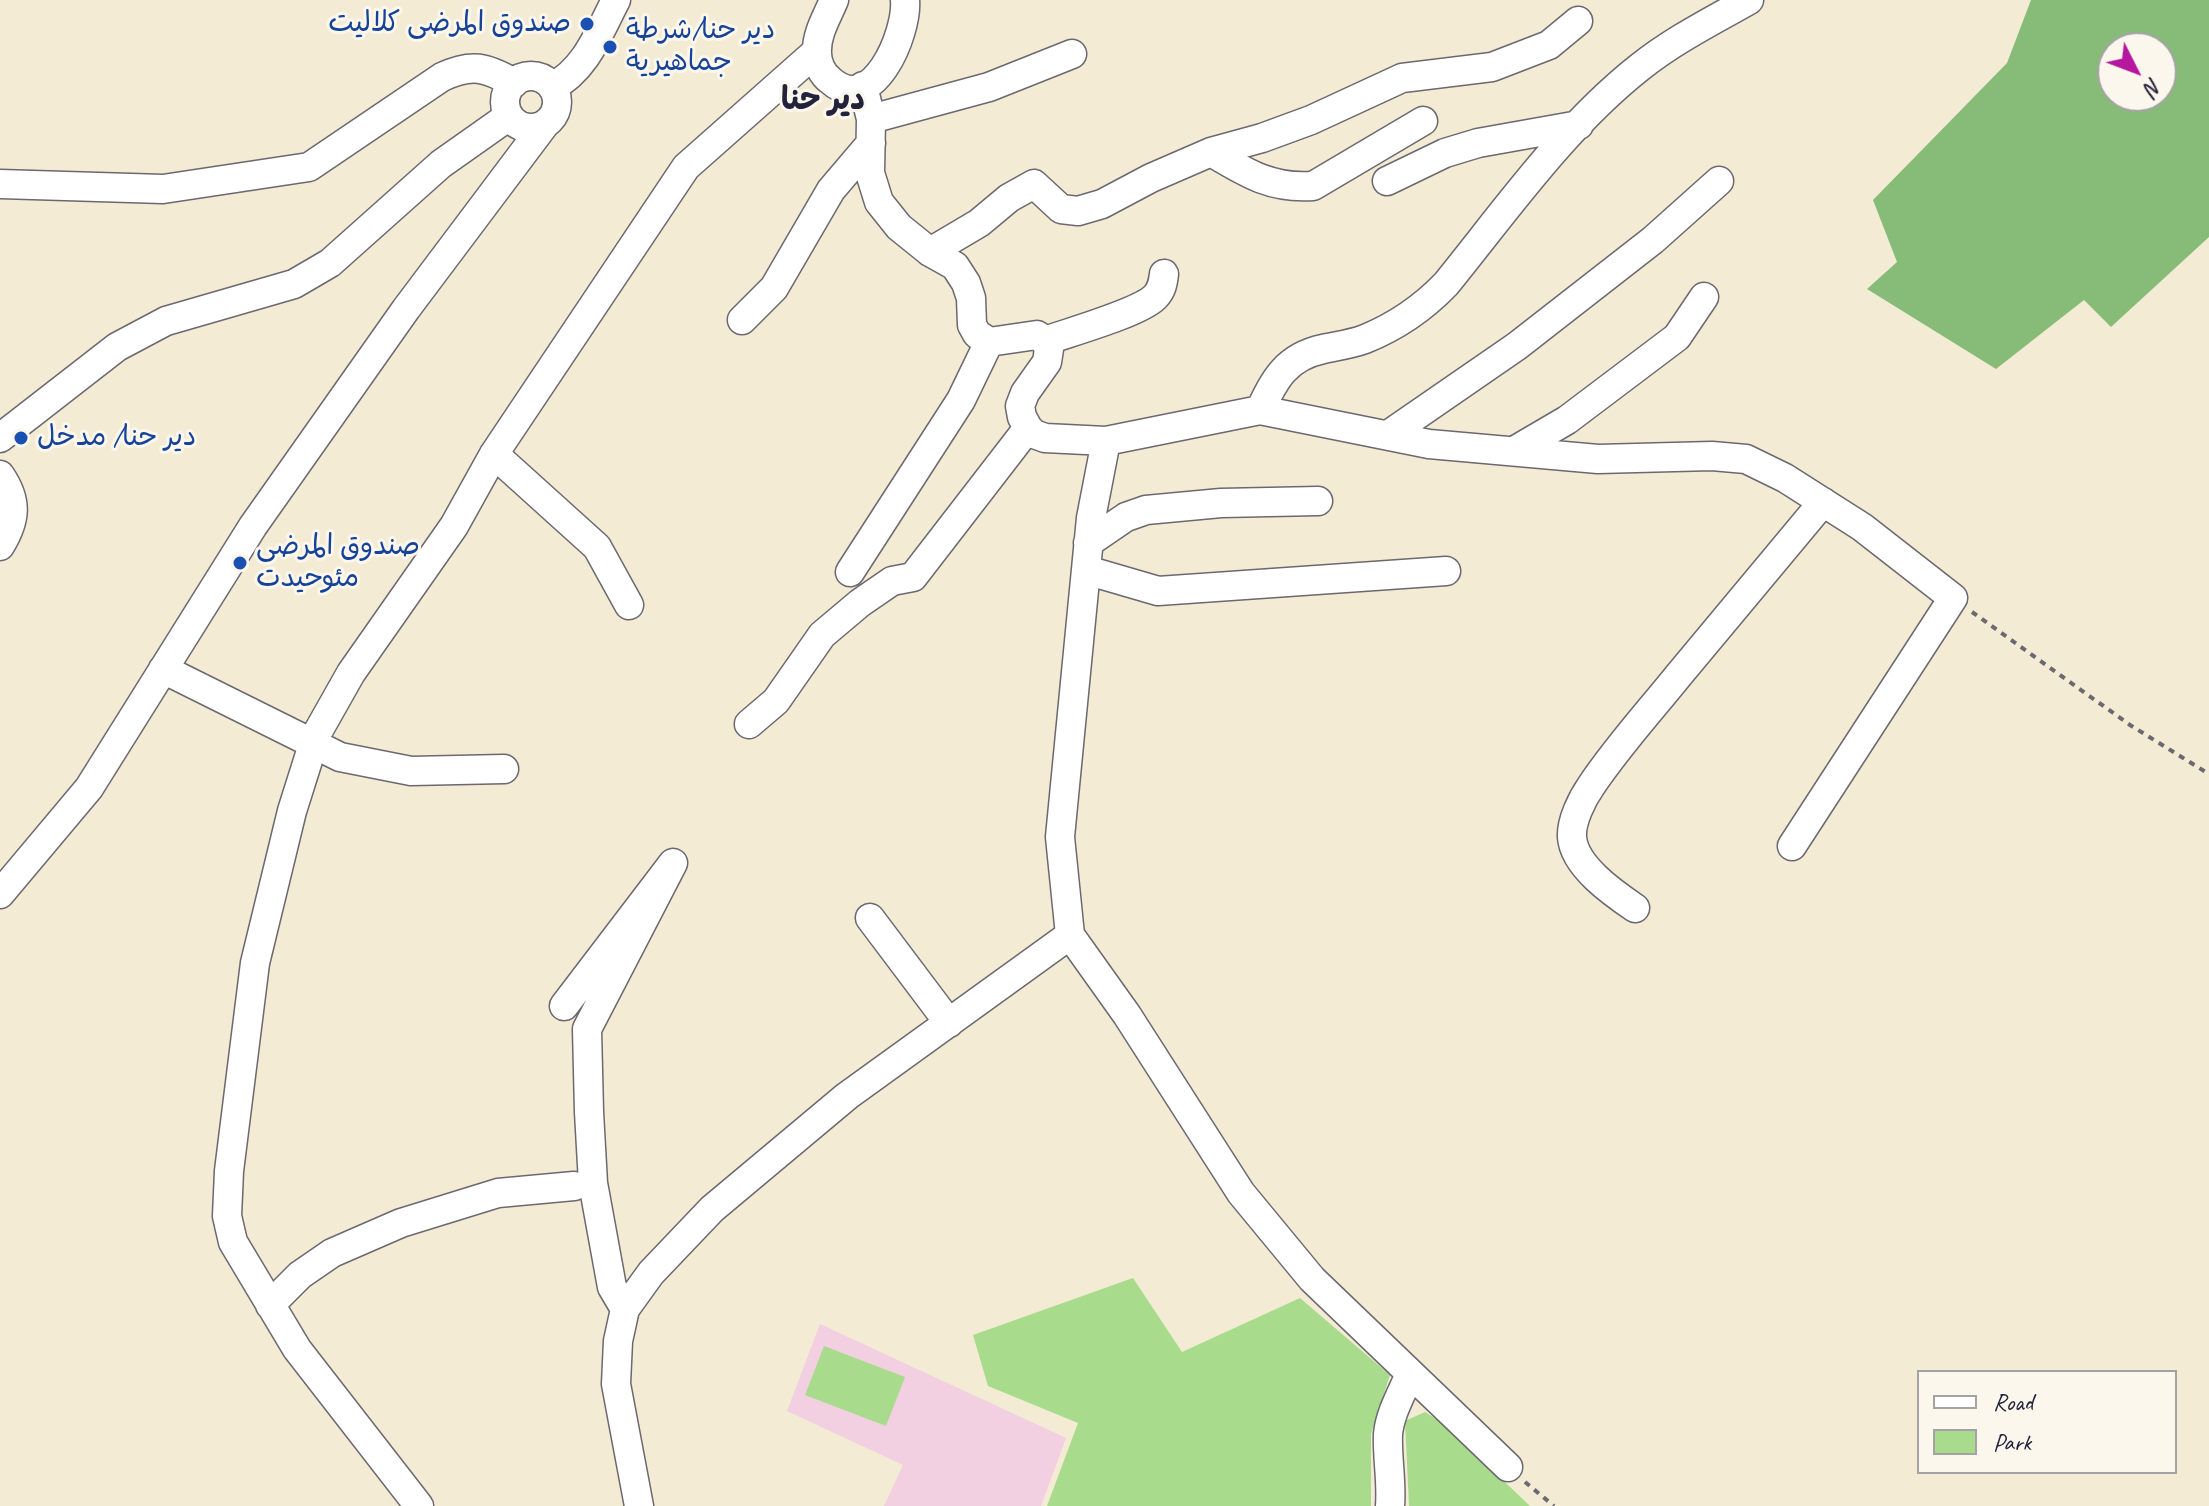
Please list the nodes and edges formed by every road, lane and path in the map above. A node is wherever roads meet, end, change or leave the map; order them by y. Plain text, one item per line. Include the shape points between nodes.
1 (616, 0) edge
2 (834, 0) edge
3 (905, 0) edge
4 (1749, 0) edge
5 (1578, 21) dead end
6 (817, 51) junction
7 (1072, 54) dead end
8 (514, 83) junction
9 (863, 86) junction
10 (552, 87) junction
11 (509, 116) junction
12 (1423, 121) dead end
13 (545, 124) junction
14 (1579, 125) junction
15 (871, 131) junction
16 (1211, 152) junction
17 (1387, 181) dead end
18 (1719, 181) dead end
19 (0, 184) edge
20 (930, 252) junction
21 (1164, 274) dead end
22 (1704, 297) dead end
23 (742, 320) dead end
24 (1045, 341) junction
25 (989, 342) junction
26 (1260, 410) junction
27 (1028, 428) junction
28 (1388, 435) junction
29 (0, 438) edge
30 (1106, 441) junction
31 (1514, 451) junction
32 (494, 454) junction
33 (0, 475) edge
34 (1318, 501) dead end
35 (1823, 502) junction
36 (0, 546) edge
37 (1087, 556) junction
38 (1446, 571) dead end
39 (850, 572) dead end
40 (1953, 598) junction
41 (629, 605) dead end
42 (163, 669) junction
43 (749, 724) dead end
44 (313, 744) junction
45 (504, 769) dead end
46 (2209, 774) edge
47 (1792, 846) dead end
48 (0, 894) edge
49 (1635, 908) dead end
50 (870, 918) dead end
51 (1070, 935) junction
52 (564, 1006) dead end
53 (949, 1023) junction
54 (574, 1186) dead end
55 (270, 1305) junction
56 (625, 1309) junction
57 (1410, 1374) junction
58 (1508, 1467) joint
59 (419, 1506) edge
60 (639, 1506) edge
61 (1390, 1506) edge
62 (1554, 1506) edge

1 - 10 street via 576,71
2 - 6 street
3 - 9 street via 903,29 893,55
4 - 14 street via 1640,67
5 - 16 street via 1549,45 1492,67 1402,78 1311,120
6 - 9 street via 823,74 834,84 851,90
6 - 32 street via 686,167
7 - 15 street
8 - 10 street via 528,76
8 - 11 street via 506,99
8 - 19 street via 488,69 458,69 309,167 163,189
9 - 15 street
10 - 13 street via 556,108
11 - 13 street via 523,127
11 - 29 street via 441,164 330,263 294,284 166,321 117,347
12 - 16 street via 1313,186 1276,185
13 - 42 street via 253,526
14 - 17 street via 1478,143
14 - 26 street via 1429,302 1360,341 1300,357 1274,381
15 - 20 street via 870,173 879,202
15 - 23 street via 774,288
16 - 20 street via 1078,211 1061,209 1034,184
18 - 28 street via 1517,346
20 - 25 street via 955,266 971,298 972,325
21 - 24 street via 1155,297
22 - 31 street via 1677,337 1567,420
24 - 25 street via 1037,335
24 - 27 street via 1047,362 1020,406
25 - 39 street via 961,400
26 - 28 street
26 - 30 street
27 - 30 street via 1045,438
27 - 43 street via 913,577 892,581 822,635 776,701
28 - 31 street
30 - 37 street
31 - 35 street via 1598,459 1746,459
32 - 41 street via 597,547
32 - 44 street via 454,526 351,673
33 - 36 street via 13,503 11,525
34 - 37 street via 1146,510 1126,517
35 - 40 street
35 - 49 street via 1623,743 1579,810 1572,839 1578,854 1600,883
37 - 38 street via 1158,591
37 - 51 street via 1060,837
40 - 46 path via 2130,725
40 - 47 street
42 - 44 street
42 - 48 street via 89,788
44 - 45 street via 340,757 411,771
44 - 55 street via 255,963 229,1171 227,1216 233,1242
50 - 53 street
51 - 53 street
51 - 57 street via 1241,1193 1312,1279
52 - 56 street via 673,863 587,1029 593,1183 612,1287
53 - 56 street via 847,1096 712,1209 651,1273
54 - 55 street via 498,1193 401,1223 332,1253
55 - 59 street via 297,1349
56 - 60 street via 616,1384
57 - 58 street
57 - 61 street via 1388,1435
58 - 62 path

